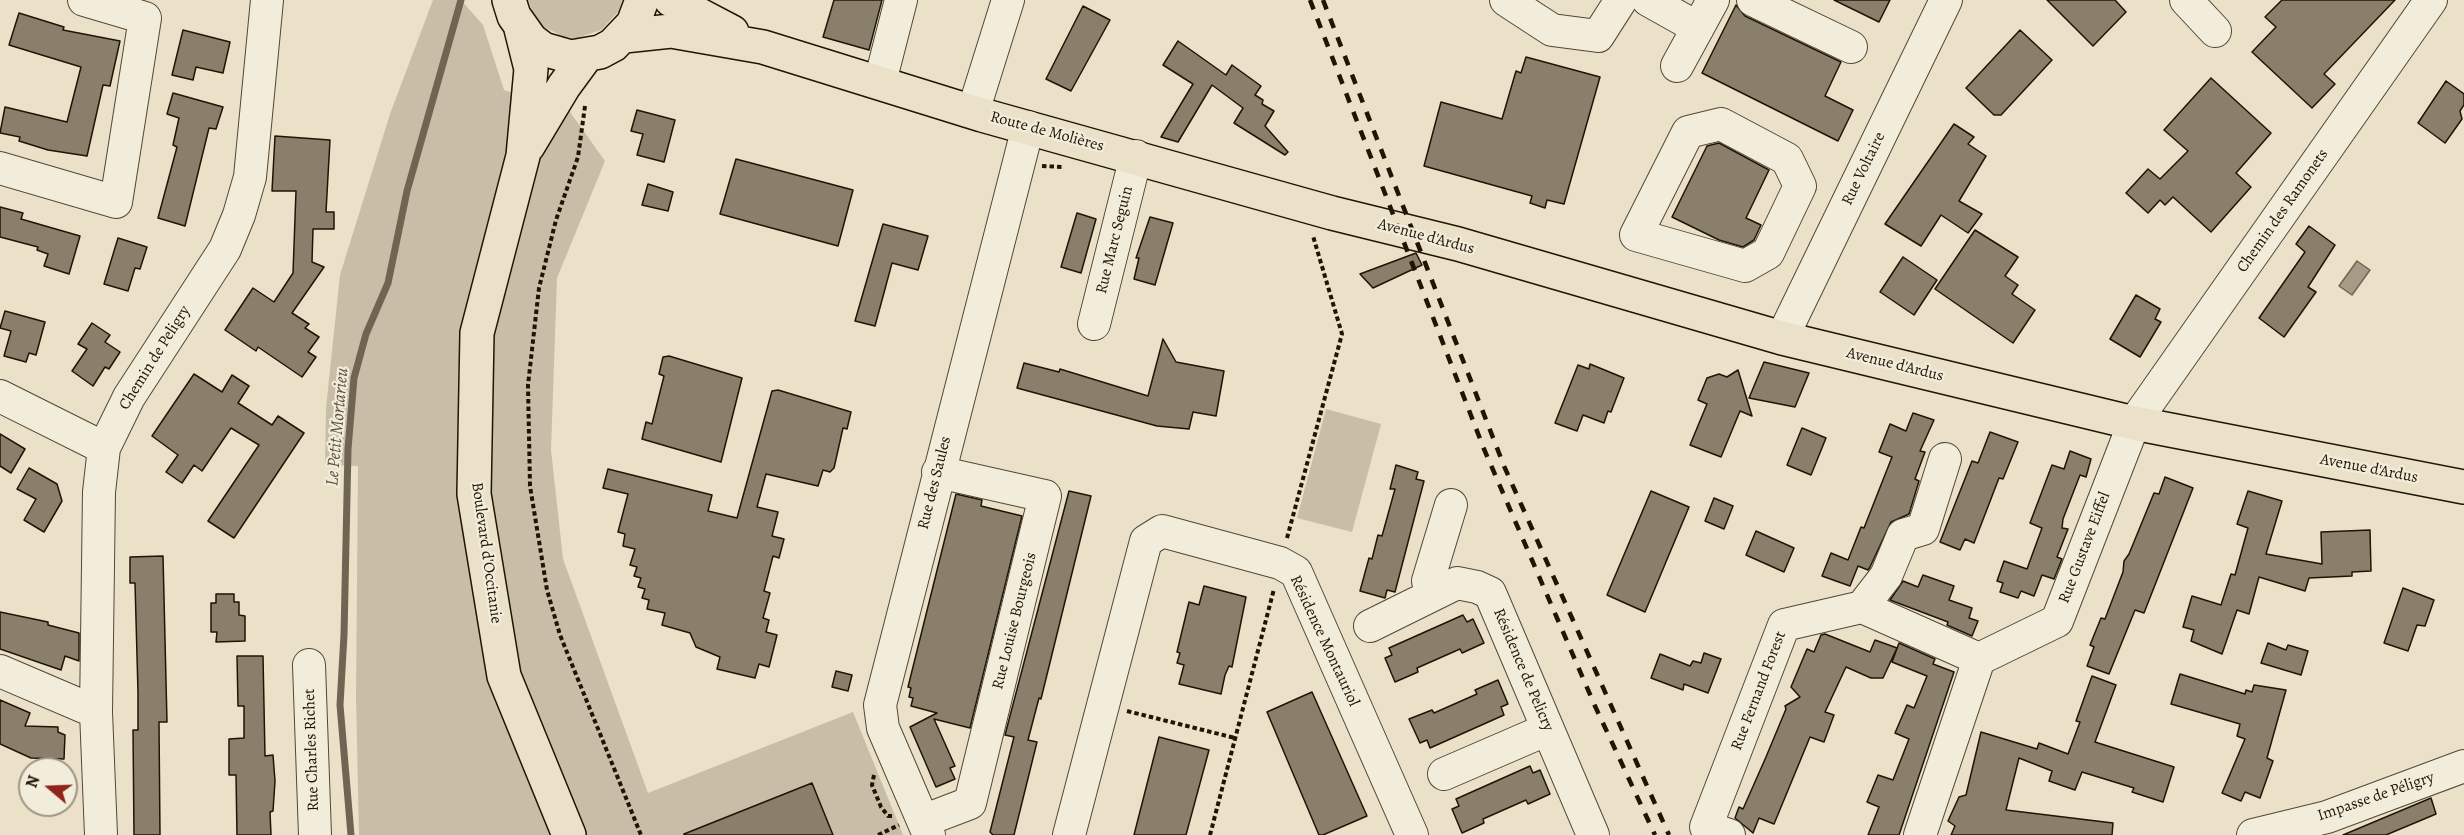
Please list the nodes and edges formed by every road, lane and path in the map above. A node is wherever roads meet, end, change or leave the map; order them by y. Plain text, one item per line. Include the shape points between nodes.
1 (84, 0) edge
2 (267, 0) edge
3 (642, 0) edge
4 (671, 0) edge
5 (901, 0) edge
6 (1008, 0) edge
7 (1506, 0) edge
8 (1621, 0) edge
9 (1648, 0) edge
10 (1713, 0) edge
11 (1753, 0) edge
12 (1946, 0) edge
13 (2186, 0) edge
14 (2431, 0) edge
15 (511, 11) edge
16 (1698, 28) junction
17 (2215, 30) dead end
18 (624, 36) junction
19 (763, 47) junction
20 (1851, 47) dead end
21 (586, 56) junction
22 (1677, 66) dead end
23 (880, 82) junction
24 (587, 97) dead end
25 (974, 112) junction
26 (1028, 127) junction
27 (523, 156) junction
28 (1136, 156) junction
29 (0, 168) edge
30 (1319, 208) junction
31 (1782, 225) junction
32 (1826, 246) junction
33 (1094, 324) dead end
34 (1782, 338) junction
35 (0, 396) edge
36 (2134, 423) junction
37 (104, 448) junction
38 (1945, 459) dead end
39 (938, 472) junction
40 (2464, 487) edge
41 (1451, 505) dead end
42 (1280, 563) junction
43 (1433, 595) junction
44 (1862, 607) junction
45 (1370, 626) dead end
46 (1979, 659) junction
47 (309, 665) dead end
48 (0, 671) edge
49 (1103, 705) junction
50 (96, 712) junction
51 (1548, 729) junction
52 (1235, 738) junction
53 (2464, 766) edge
54 (1444, 774) dead end
55 (917, 827) edge
56 (101, 835) edge
57 (315, 835) edge
58 (568, 835) edge
59 (641, 835) edge
60 (878, 835) edge
61 (1070, 835) edge
62 (1210, 835) edge
63 (1412, 835) edge
64 (1593, 835) edge
65 (1729, 835) edge
66 (1920, 835) edge
67 (2253, 835) edge

1 - 29 street via 145,18 116,202
2 - 37 street, Chemin de Peligry via 250,177 239,215 225,249 129,397
3 - 18 main road via 640,11
4 - 19 main road, Route de Molières
5 - 23 street
6 - 25 street
7 - 8 street via 1552,30 1598,36
9 - 16 street
10 - 16 street
11 - 20 street
12 - 32 street, Rue Voltaire
13 - 17 street
14 - 36 street, Chemin des Ramonets
15 - 21 main road via 543,48 571,57
15 - 27 main road, Boulevard d'Occitanie via 531,69
16 - 22 street
18 - 19 main road, Route de Molières via 671,31
18 - 21 main road
19 - 23 main road, Route de Molières
21 - 27 main road, Boulevard d'Occitanie
23 - 25 main road, Route de Molières
24 - 59 path via 578,157 556,220 539,288 528,385 530,486 560,635
25 - 26 main road, Route de Molières
26 - 28 main road, Route de Molières
26 - 39 street, Rue des Saules
27 - 58 main road, Boulevard d'Occitanie via 477,333 474,494 504,676
28 - 30 main road, Route de Molières
28 - 33 street, Rue Marc Seguin
30 - 34 main road, Avenue d'Ardus
30 - 42 path via 1342,334
31 - 31 street via 1768,253 1745,266 1636,235 1688,132 1721,124 1787,159 1800,186
31 - 32 street
32 - 34 street, Rue Voltaire
34 - 36 main road, Avenue d'Ardus
35 - 37 street
36 - 40 main road, Avenue d'Ardus
36 - 46 street, Rue Gustave Eiffel via 2057,621
37 - 50 street, Chemin de Peligry via 99,492
38 - 44 street via 1923,529 1903,535 1886,576
39 - 55 street, Rue des Saules via 880,705 883,728
39 - 55 street, Rue Louise Bourgeois via 1045,496 970,803
41 - 43 street via 1428,580
42 - 49 street, Résidence Montauriol via 1162,531 1146,541
42 - 52 path
42 - 63 street, Résidence Montauriol via 1296,572
43 - 45 street, Résidence de Pelicry
43 - 51 street, Résidence de Pelicry via 1457,583 1490,593
44 - 46 street
44 - 65 street, Rue Fernand Forest via 1784,625 1706,827
46 - 66 street
47 - 57 street, Rue Charles Richet
48 - 50 street
49 - 52 path
49 - 61 street, Résidence Montauriol
50 - 56 street, Chemin de Peligry
51 - 54 street
51 - 64 street, Résidence de Pelicry
52 - 62 path
53 - 67 street, Impasse de Péligry via 2326,817
55 - 60 path

